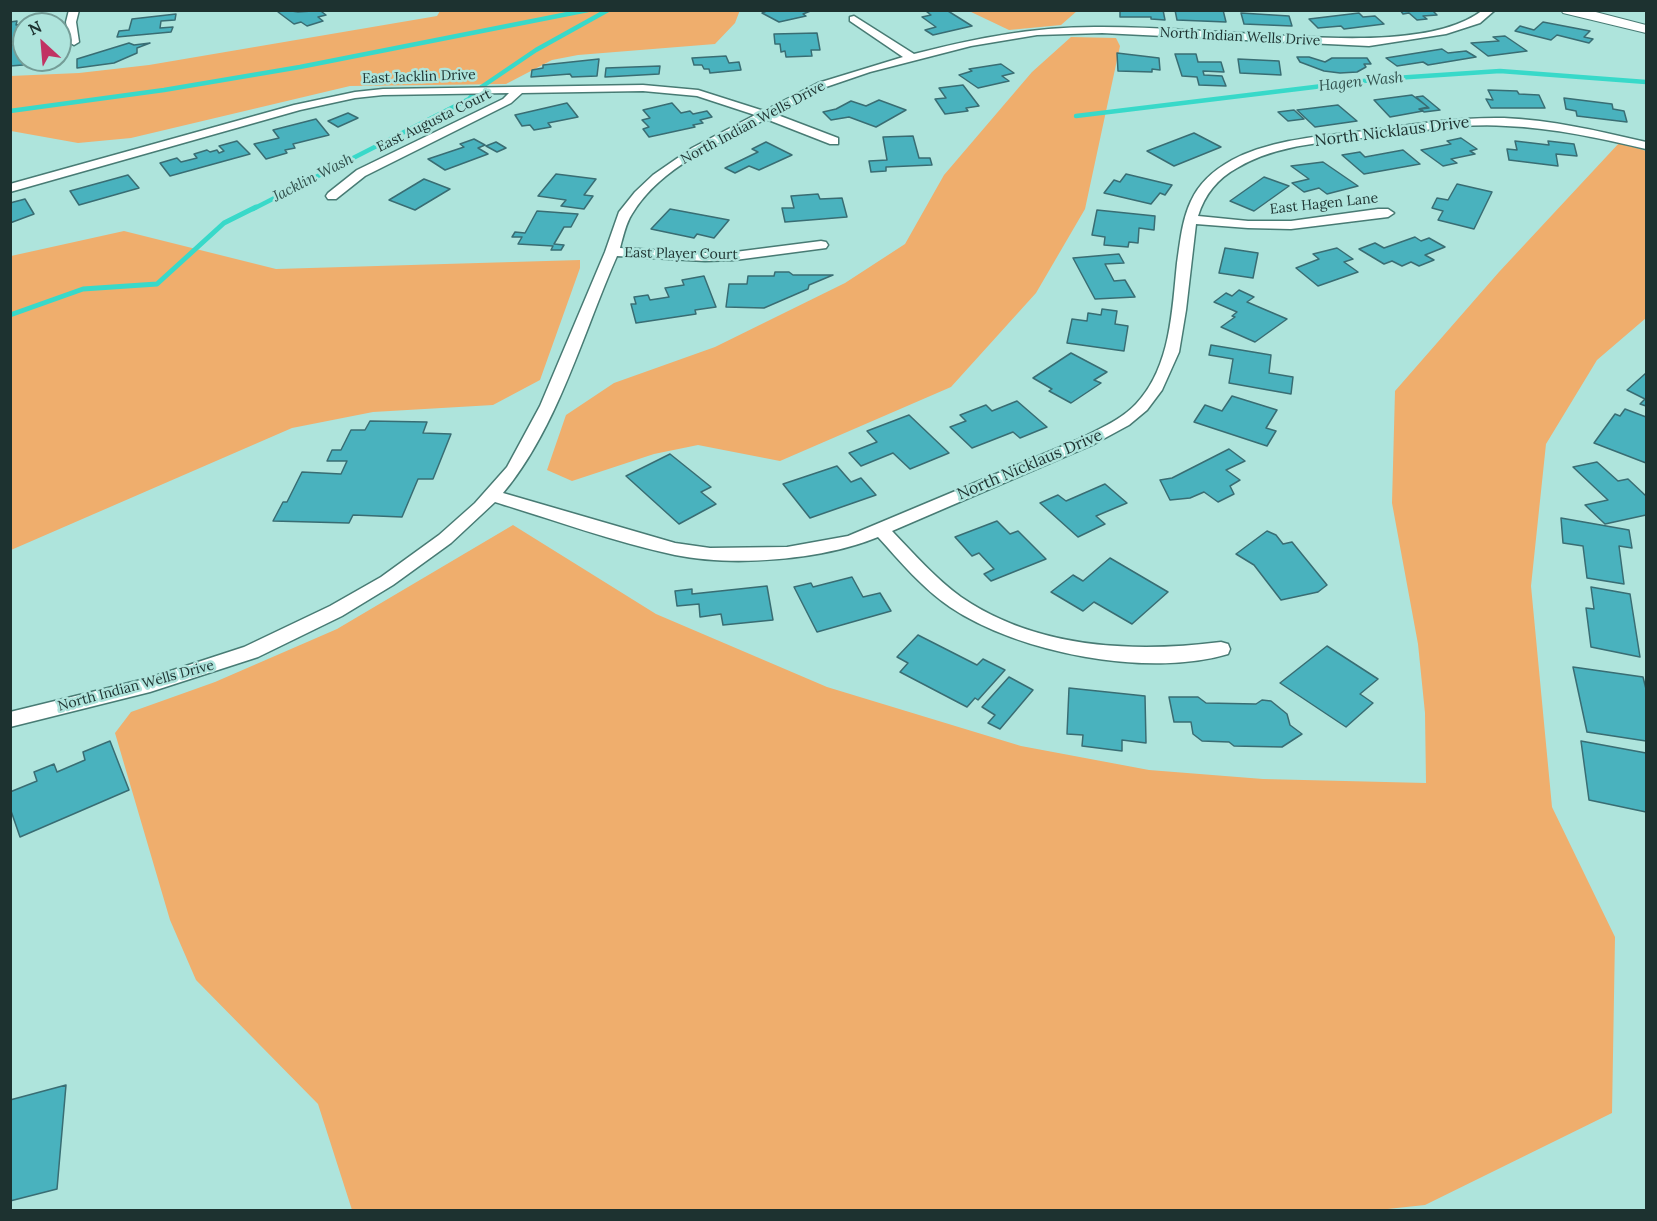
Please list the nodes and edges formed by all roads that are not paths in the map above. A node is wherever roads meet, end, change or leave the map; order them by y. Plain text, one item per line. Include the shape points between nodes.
1 (74, 10) edge
2 (1490, 10) edge
3 (1568, 10) edge
4 (1621, 10) edge
5 (1647, 17) edge
6 (854, 19) dead end
7 (1647, 29) edge
8 (74, 42) dead end
9 (912, 58) junction
10 (519, 90) junction
11 (766, 115) junction
12 (834, 141) dead end
13 (1647, 145) edge
14 (10, 188) edge
15 (332, 196) dead end
16 (1388, 213) dead end
17 (1191, 219) junction
18 (821, 245) dead end
19 (612, 252) junction
20 (492, 495) junction
21 (880, 530) junction
22 (1221, 650) dead end
23 (10, 720) edge

1 - 8 street
2 - 9 street, North Indian Wells Drive via 1476,21 1442,32 1369,43 1074,29 994,38
3 - 7 main road
4 - 5 main road
6 - 9 street
9 - 11 street, North Indian Wells Drive via 822,85
10 - 11 street, East Jacklin Drive via 643,88 698,93
10 - 14 street, East Jacklin Drive via 383,92 328,99
10 - 15 street, East Augusta Court via 507,101 362,173
11 - 12 street, East Jacklin Drive
11 - 19 street, North Indian Wells Drive via 696,151 647,186 624,215
13 - 17 street, North Nicklaus Drive via 1564,127 1504,122 1454,123 1314,141 1257,154 1227,169 1203,190
16 - 17 street, East Hagen Lane via 1277,226
17 - 21 street, North Nicklaus Drive via 1171,358 1141,407 1114,428 1088,441
18 - 19 street, East Player Court via 725,257
19 - 20 street, North Indian Wells Drive via 548,406 514,469
20 - 21 street, North Nicklaus Drive via 645,541 710,554 819,549
20 - 23 street, North Indian Wells Drive via 445,539 387,581 284,637 150,686
21 - 22 street via 956,603 1018,634 1081,648 1140,655

